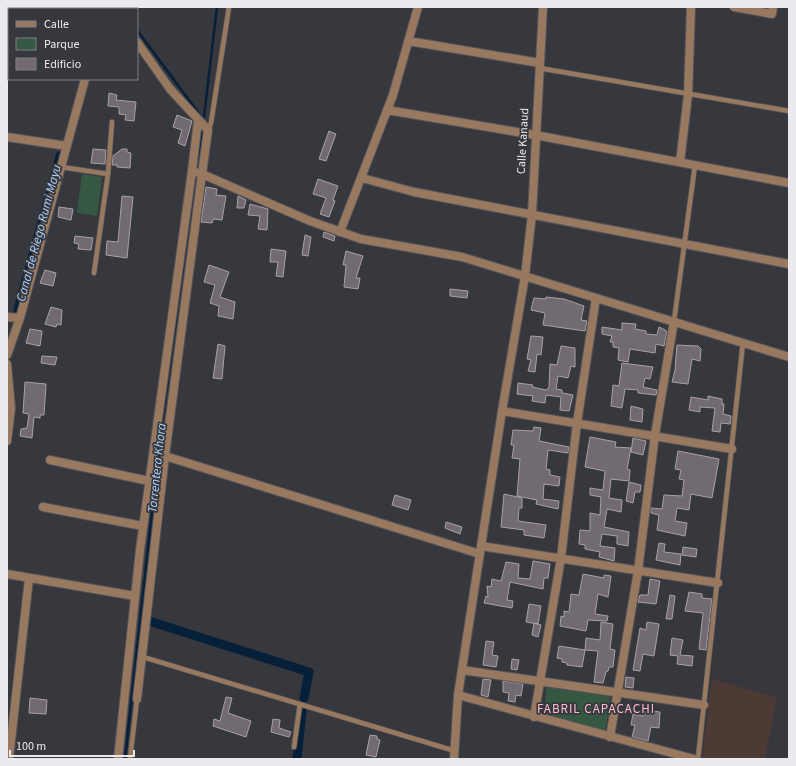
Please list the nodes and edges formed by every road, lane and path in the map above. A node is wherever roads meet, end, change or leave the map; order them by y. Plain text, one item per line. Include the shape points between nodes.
1 (229, 7) edge
2 (418, 7) edge
3 (543, 7) edge
4 (691, 7) edge
5 (734, 7) edge
6 (773, 7) edge
7 (408, 41) junction
8 (138, 43) edge
9 (539, 65) junction
10 (85, 80) edge
11 (688, 95) junction
12 (387, 110) junction
13 (789, 111) edge
14 (198, 120) junction
15 (112, 122) dead end
16 (208, 130) junction
17 (535, 135) junction
18 (7, 137) edge
19 (67, 146) junction
20 (680, 162) junction
21 (695, 165) junction
22 (61, 167) junction
23 (192, 171) junction
24 (108, 174) junction
25 (202, 174) junction
26 (362, 178) junction
27 (789, 183) edge
28 (532, 214) junction
29 (340, 232) junction
30 (684, 244) junction
31 (789, 264) edge
32 (94, 273) dead end
33 (525, 276) junction
34 (596, 298) junction
35 (7, 317) edge
36 (20, 318) junction
37 (674, 321) junction
38 (743, 342) junction
39 (7, 355) edge
40 (789, 357) edge
41 (7, 364) edge
42 (9, 408) edge
43 (502, 411) junction
44 (577, 423) junction
45 (655, 435) junction
46 (7, 441) edge
47 (732, 448) junction
48 (165, 456) junction
49 (50, 460) dead end
50 (149, 481) junction
51 (43, 507) dead end
52 (143, 526) junction
53 (481, 546) junction
54 (480, 554) junction
55 (561, 558) junction
56 (638, 571) junction
57 (7, 574) edge
58 (29, 578) junction
59 (718, 583) junction
60 (135, 596) junction
61 (143, 657) junction
62 (462, 670) junction
63 (540, 682) junction
64 (616, 693) junction
65 (458, 695) junction
66 (137, 700) joint
67 (300, 704) junction
68 (704, 705) junction
69 (534, 717) junction
70 (610, 737) junction
71 (294, 747) dead end
72 (454, 755) edge
73 (9, 759) edge
74 (118, 759) edge
75 (130, 759) edge
76 (694, 759) edge
77 (698, 759) edge

1 - 16 lane
2 - 7 street
3 - 9 street, Calle Kanaud
4 - 11 street
5 - 6 street via 772,14
7 - 9 street
7 - 12 street
8 - 14 street via 170,89
9 - 11 lane
9 - 17 street, Calle Kanaud
10 - 19 street
11 - 13 lane
11 - 20 street
12 - 17 street
12 - 26 street
14 - 16 street
14 - 23 street
15 - 24 lane
16 - 25 street
17 - 20 street
17 - 28 street, Calle Kanaud
18 - 19 street
19 - 22 street
20 - 21 street
21 - 27 street
21 - 30 lane
22 - 24 lane
22 - 36 street
23 - 25 street
23 - 50 street
24 - 32 lane
25 - 29 street
25 - 48 street
26 - 28 street via 414,192
26 - 29 street
28 - 30 street
28 - 33 street, Calle Kanaud
29 - 33 street via 361,239 462,257
30 - 31 street
30 - 37 lane
33 - 34 street
33 - 43 street, Calle Kanaud
34 - 37 street
34 - 44 street
35 - 36 street
36 - 39 street
37 - 38 street
37 - 45 street
38 - 40 street
38 - 47 lane
41 - 42 street
42 - 46 street
43 - 44 street
43 - 53 street, Calle Kanaud
44 - 45 street
44 - 55 street
45 - 47 street
45 - 56 street
47 - 59 lane
48 - 54 street
48 - 61 street
49 - 50 street
50 - 52 street
51 - 52 street
52 - 60 street
53 - 54 street, Calle Kanaud
53 - 55 street
54 - 62 street, Calle Kanaud
55 - 56 street
55 - 63 street
56 - 59 street
56 - 64 street
57 - 58 street
58 - 60 street
58 - 73 street
59 - 68 lane
60 - 74 street
61 - 66 street
61 - 67 lane
62 - 63 street
62 - 65 street, Calle Kanaud
63 - 64 street
63 - 69 street
64 - 68 street
64 - 70 street
65 - 69 street
65 - 72 street, Calle Kanaud
66 - 75 lane
67 - 71 lane
67 - 72 lane
68 - 77 lane
69 - 70 street
70 - 76 street

